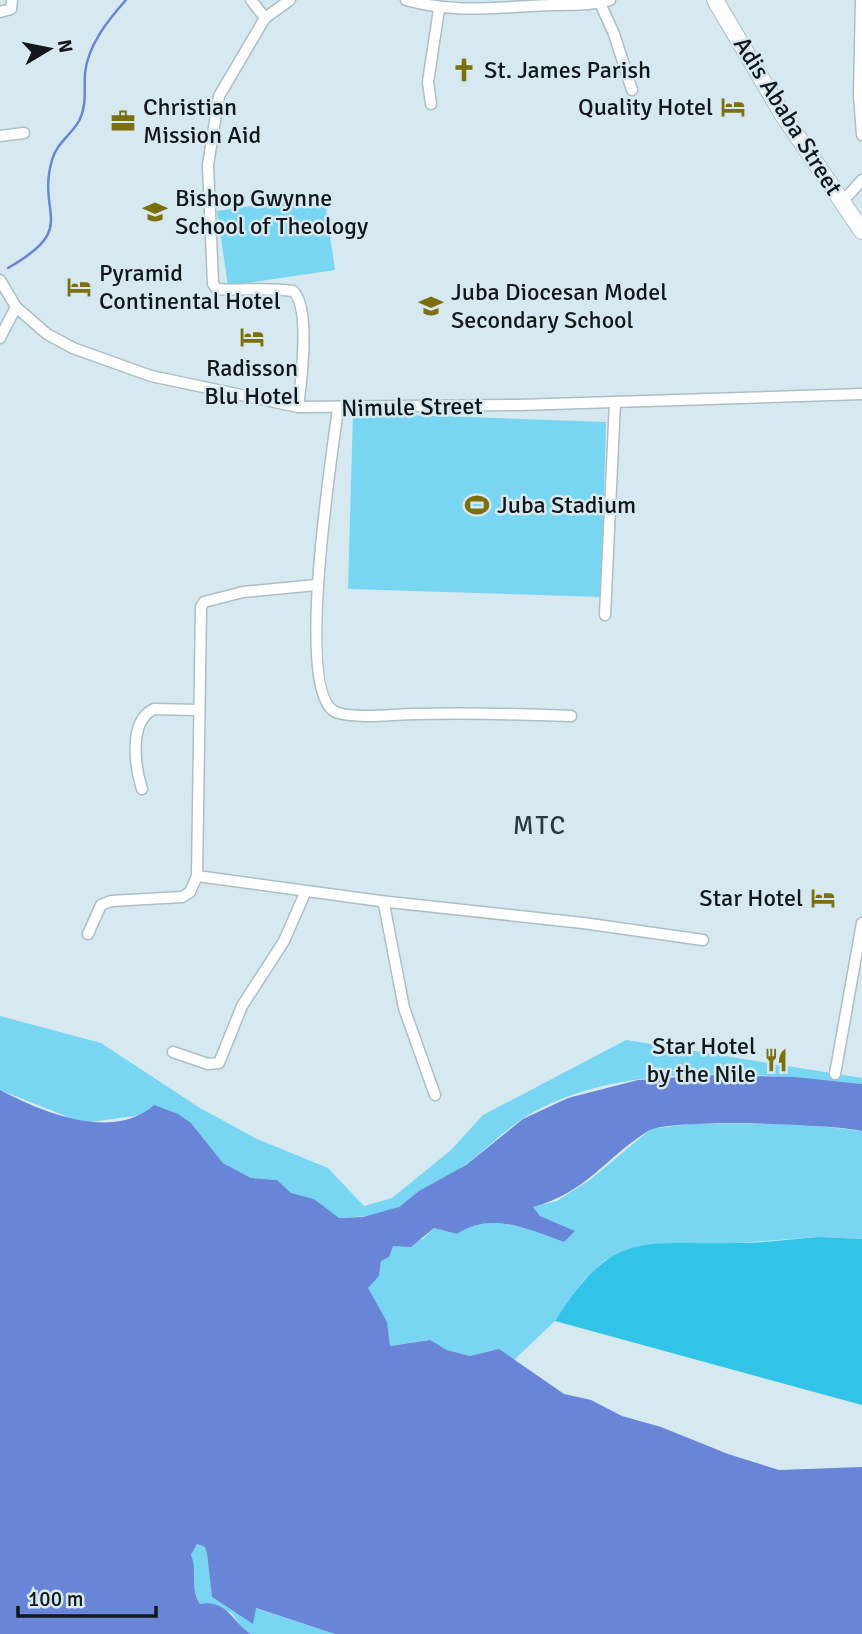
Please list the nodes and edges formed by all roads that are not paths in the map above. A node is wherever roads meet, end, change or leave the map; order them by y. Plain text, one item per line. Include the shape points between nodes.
1 (12, 0) edge
2 (251, 0) edge
3 (290, 0) edge
4 (405, 0) edge
5 (715, 0) edge
6 (861, 0) edge
7 (605, 2) edge
8 (439, 9) junction
9 (0, 12) edge
10 (265, 18) junction
11 (861, 60) edge
12 (632, 90) dead end
13 (431, 104) dead end
14 (24, 133) dead end
15 (862, 135) edge
16 (0, 136) edge
17 (862, 180) edge
18 (842, 202) junction
19 (862, 231) edge
20 (0, 280) edge
21 (16, 307) junction
22 (4, 326) edge
23 (0, 338) edge
24 (862, 394) edge
25 (615, 402) junction
26 (298, 407) junction
27 (338, 408) junction
28 (316, 585) junction
29 (605, 615) dead end
30 (197, 710) junction
31 (572, 716) dead end
32 (142, 789) dead end
33 (197, 876) junction
34 (305, 893) junction
35 (380, 901) junction
36 (862, 923) edge
37 (88, 934) dead end
38 (702, 940) dead end
39 (173, 1052) dead end
40 (835, 1074) dead end
41 (435, 1095) dead end

1 - 9 street via 11,9
2 - 10 street
3 - 10 street
4 - 8 street
5 - 18 street, Adis Ababa Street via 783,115
6 - 11 street
7 - 8 street
7 - 12 street
8 - 13 street via 428,82
10 - 26 street via 219,96 208,165 213,284 217,289 272,288 297,294 302,329
11 - 15 street
14 - 16 street
17 - 18 street
18 - 19 street, Adis Ababa Street
20 - 21 street, Nimule Street
21 - 22 street
21 - 26 street, Nimule Street via 47,334 114,365
22 - 23 street
24 - 25 street, Nimule Street
25 - 27 street, Nimule Street
25 - 29 street
26 - 27 street, Nimule Street
27 - 28 street
28 - 30 street via 243,592 204,602
28 - 31 street via 323,699 337,713
30 - 32 street via 154,709 143,719 136,754
30 - 33 street
33 - 34 street
33 - 37 street via 190,892 182,897 105,902 97,909
34 - 35 street
34 - 39 street via 284,941 242,1006 219,1063 208,1064
35 - 38 street
35 - 41 street via 386,910 404,1008
36 - 40 street

